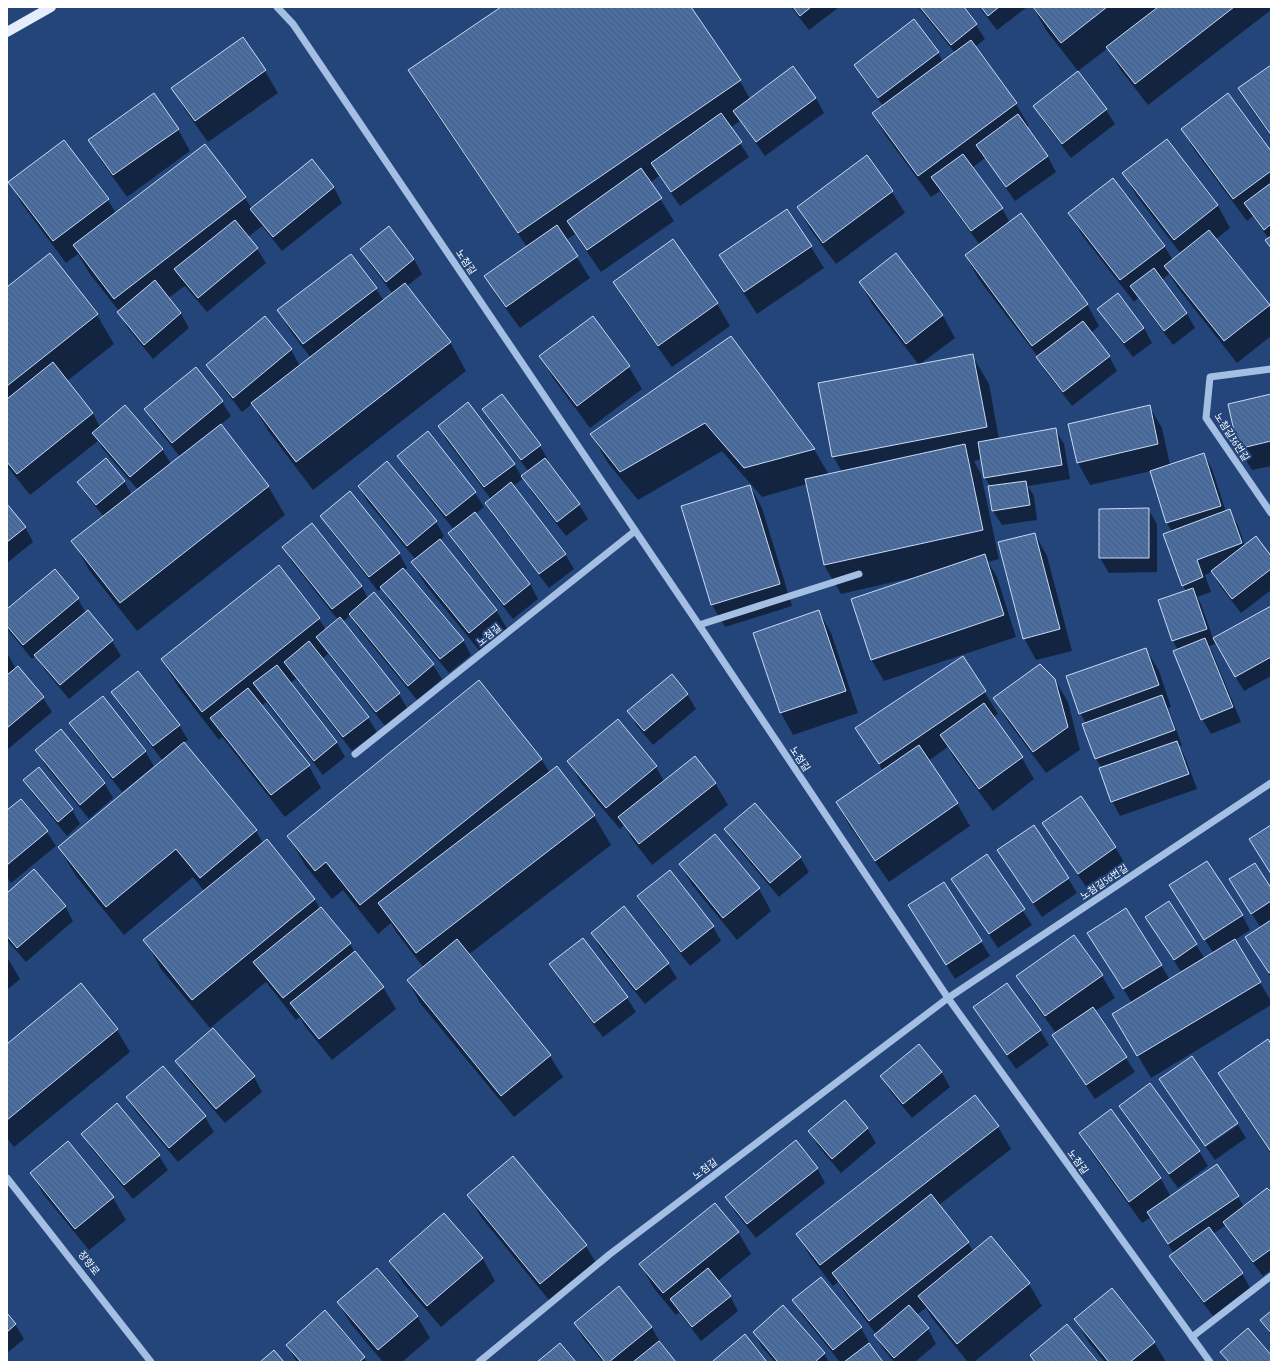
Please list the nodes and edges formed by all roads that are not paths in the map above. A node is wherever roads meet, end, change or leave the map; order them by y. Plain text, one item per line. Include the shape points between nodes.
1 (51, 7) edge
2 (277, 7) edge
3 (7, 32) edge
4 (1271, 368) edge
5 (1271, 513) edge
6 (635, 531) junction
7 (859, 574) dead end
8 (699, 625) junction
9 (355, 754) dead end
10 (1271, 783) edge
11 (948, 998) junction
12 (7, 1178) edge
13 (1271, 1276) edge
14 (1192, 1337) junction
15 (151, 1362) edge
16 (479, 1362) edge
17 (1210, 1362) edge

1 - 3 main road
2 - 6 street, 노첨길 via 293,24
4 - 5 street, 노첨길36번길 via 1210,377 1206,418
6 - 8 street, 노첨길
6 - 9 street, 노첨길
7 - 8 street
8 - 11 street, 노첨길
10 - 11 street, 노첨길56번길
11 - 14 street, 노첨길
11 - 16 street, 노첨길 via 610,1254
12 - 15 street, 장항로
13 - 14 street
14 - 17 street, 노첨길

